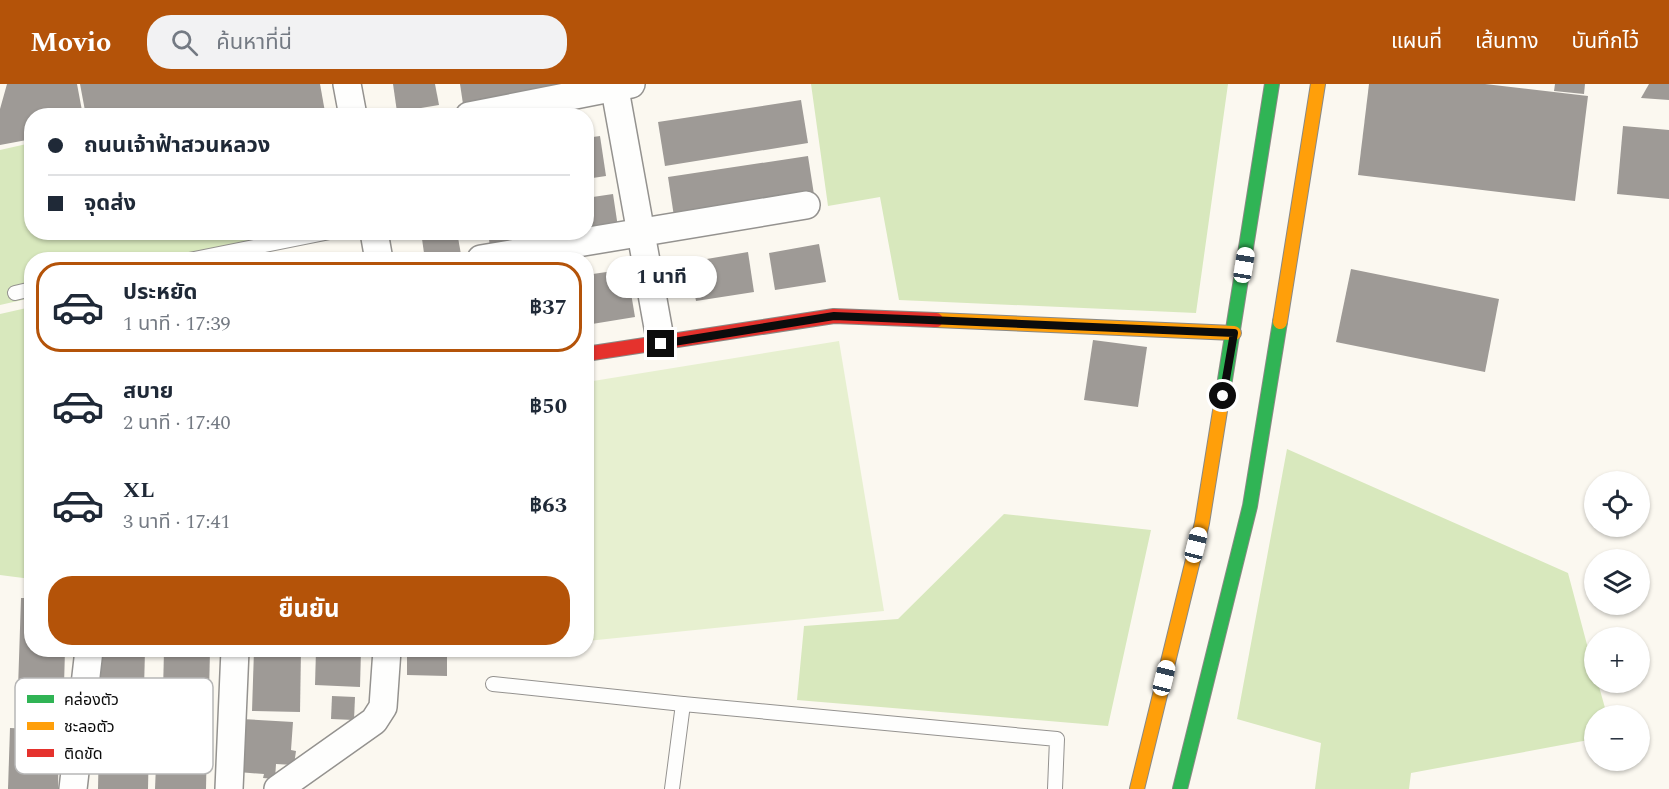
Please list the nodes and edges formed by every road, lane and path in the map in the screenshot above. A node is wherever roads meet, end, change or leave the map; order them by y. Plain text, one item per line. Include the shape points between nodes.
1 (347, 84) edge
2 (1272, 84) edge
3 (1318, 84) edge
4 (620, 85) edge
5 (352, 108) edge
6 (508, 108) edge
7 (806, 205) dead end
8 (641, 232) junction
9 (290, 240) edge
10 (593, 240) edge
11 (594, 240) edge
12 (229, 252) edge
13 (522, 252) edge
14 (24, 290) edge
15 (15, 292) dead end
16 (1234, 333) junction
17 (661, 344) junction
18 (594, 353) edge
19 (87, 657) edge
20 (235, 657) edge
21 (386, 657) edge
22 (85, 678) edge
23 (494, 684) dead end
24 (683, 704) junction
25 (75, 774) edge
26 (73, 789) edge
27 (229, 789) edge
28 (278, 789) edge
29 (672, 789) edge
30 (1055, 789) edge
31 (1137, 789) edge
32 (1180, 789) edge

1 - 5 street
2 - 16 main road
3 - 32 main road via 1250,506
4 - 6 street
4 - 8 street
7 - 8 street
8 - 11 street
8 - 17 street
9 - 12 lane
10 - 13 street
14 - 15 lane
16 - 17 main road via 834,316
16 - 31 main road via 1202,523
17 - 18 main road
19 - 22 street
20 - 27 street
21 - 28 street via 382,706 374,721
23 - 24 lane
24 - 29 lane
24 - 30 lane via 1057,739
25 - 26 street

